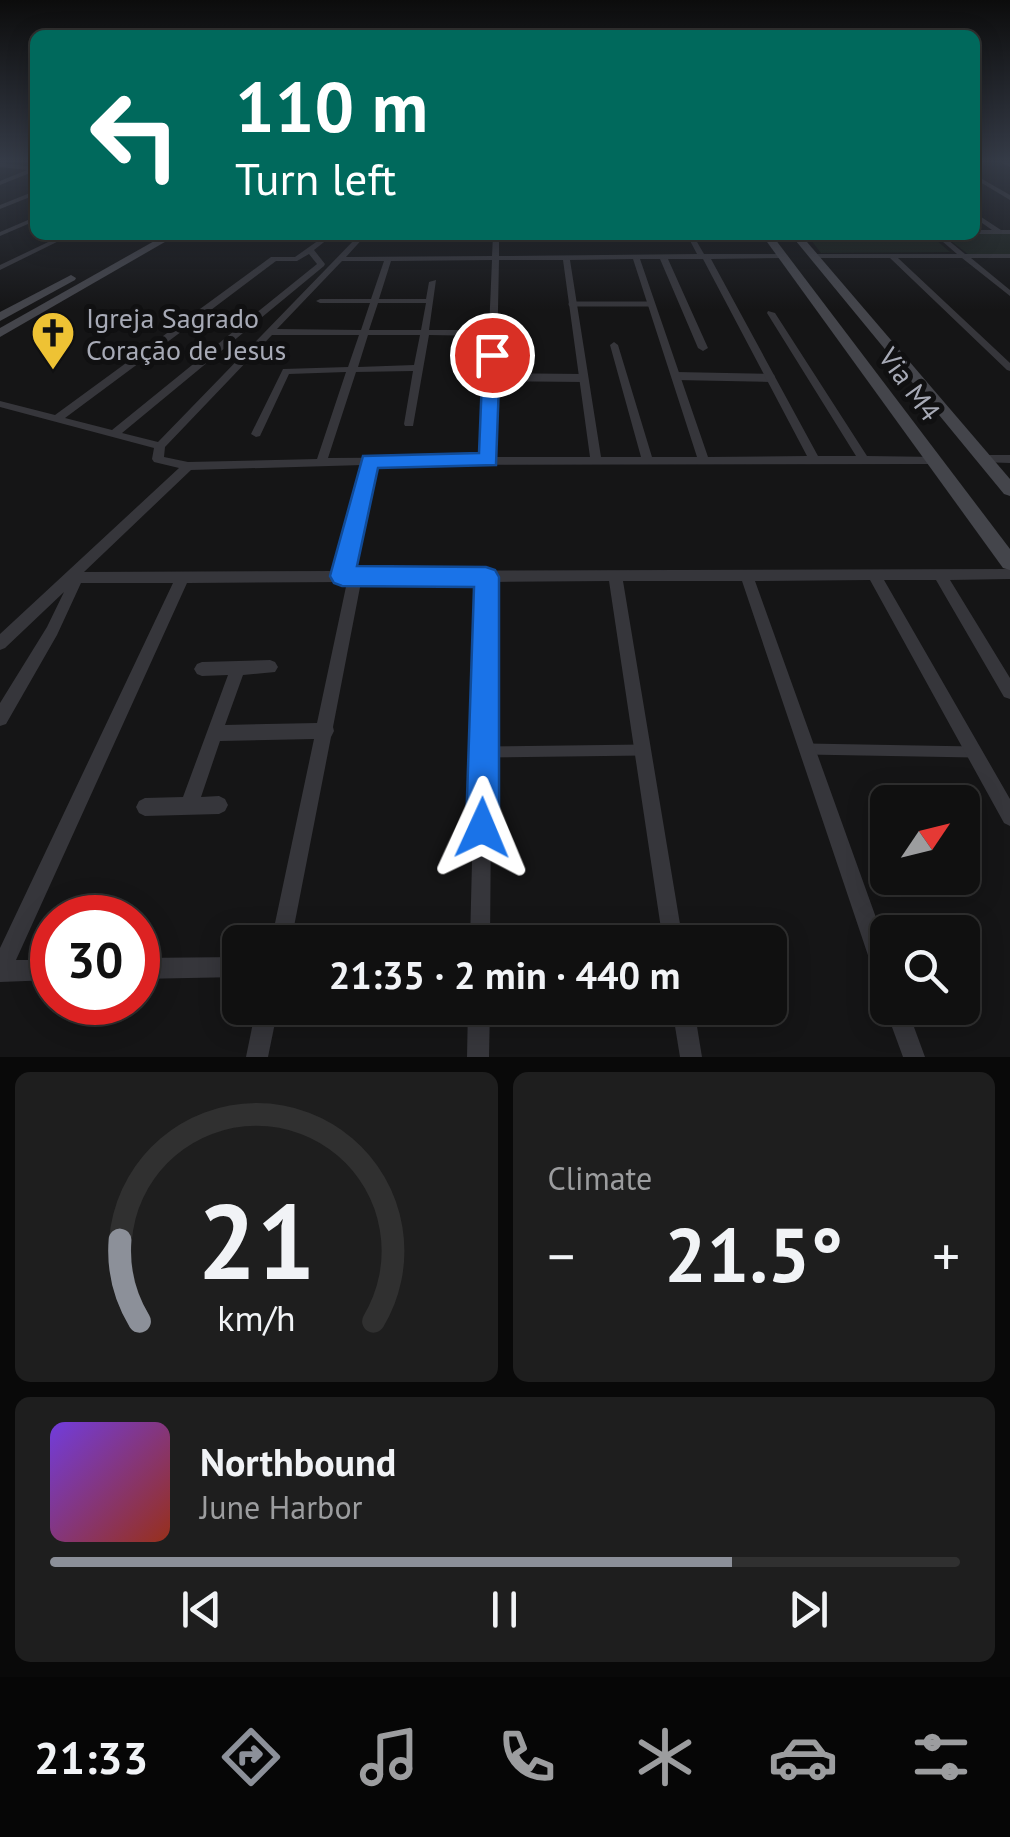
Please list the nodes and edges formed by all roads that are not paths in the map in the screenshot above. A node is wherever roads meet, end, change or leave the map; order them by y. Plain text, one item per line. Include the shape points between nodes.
1 (980, 219) edge
2 (30, 221) edge
3 (980, 232) edge
4 (999, 232) junction
5 (1010, 232) edge
6 (0, 234) edge
7 (58, 240) edge
8 (141, 240) edge
9 (163, 240) edge
10 (323, 240) edge
11 (358, 240) edge
12 (496, 240) edge
13 (693, 240) edge
14 (772, 240) edge
15 (800, 240) edge
16 (944, 240) edge
17 (310, 250) junction
18 (783, 256) junction
19 (813, 256) junction
20 (963, 256) junction
21 (1010, 256) edge
22 (636, 257) junction
23 (663, 257) junction
24 (893, 257) junction
25 (494, 258) junction
26 (566, 258) junction
27 (704, 258) junction
28 (297, 259) junction
29 (340, 259) junction
30 (388, 260) junction
31 (321, 264) junction
32 (0, 268) edge
33 (78, 275) junction
34 (433, 282) dead end
35 (1010, 294) edge
36 (430, 301) junction
37 (320, 302) dead end
38 (372, 302) junction
39 (571, 304) junction
40 (651, 304) junction
41 (45, 307) junction
42 (771, 313) dead end
43 (0, 317) edge
44 (192, 320) junction
45 (240, 328) junction
46 (270, 332) junction
47 (362, 332) junction
48 (425, 332) junction
49 (0, 333) edge
50 (492, 333) junction
51 (614, 346) dead end
52 (703, 348) dead end
53 (419, 368) junction
54 (1010, 368) edge
55 (350, 370) junction
56 (676, 376) junction
57 (491, 377) junction
58 (583, 378) junction
59 (771, 378) junction
60 (890, 397) junction
61 (932, 397) junction
62 (0, 404) edge
63 (57, 418) junction
64 (410, 424) dead end
65 (116, 433) junction
66 (256, 434) dead end
67 (160, 446) junction
68 (1010, 458) edge
69 (984, 459) junction
70 (488, 460) junction
71 (596, 460) junction
72 (648, 460) junction
73 (704, 460) junction
74 (814, 460) junction
75 (864, 460) junction
76 (933, 460) junction
77 (322, 461) junction
78 (370, 461) junction
79 (188, 466) junction
80 (1010, 490) edge
81 (1010, 563) edge
82 (940, 574) junction
83 (1010, 574) edge
84 (615, 575) junction
85 (874, 575) junction
86 (349, 576) junction
87 (747, 576) junction
88 (486, 577) junction
89 (72, 578) junction
90 (183, 578) junction
91 (0, 643) edge
92 (270, 666) dead end
93 (238, 668) junction
94 (202, 669) dead end
95 (1010, 692) edge
96 (0, 718) edge
97 (326, 731) junction
98 (214, 733) junction
99 (807, 749) junction
100 (642, 750) junction
101 (484, 752) junction
102 (975, 752) junction
103 (145, 806) dead end
104 (189, 806) junction
105 (219, 806) dead end
106 (1010, 817) edge
107 (285, 925) edge
108 (480, 925) edge
109 (670, 925) edge
110 (870, 930) edge
111 (222, 967) edge
112 (160, 968) edge
113 (30, 970) edge
114 (0, 971) edge
115 (264, 1025) edge
116 (479, 1025) edge
117 (686, 1025) edge
118 (902, 1025) edge
119 (257, 1057) edge
120 (478, 1057) edge
121 (691, 1057) edge
122 (914, 1057) edge

1 - 4 street
2 - 6 street
3 - 4 street
4 - 5 street
7 - 32 street
8 - 33 main road
9 - 41 main road
10 - 17 street
11 - 29 street
12 - 25 street
13 - 27 street
14 - 18 main road, Via M4
15 - 19 main road
16 - 20 street
17 - 28 street
17 - 31 street
18 - 27 street
18 - 60 main road, Via M4
19 - 24 street
19 - 61 main road
20 - 21 street
20 - 24 street
20 - 35 street
22 - 23 street
22 - 26 street
22 - 40 street
23 - 27 street
23 - 52 street
24 - 54 street
25 - 26 street
25 - 30 street
25 - 50 street
26 - 39 street
27 - 59 street
28 - 31 street
28 - 44 street via 274,259
29 - 30 street
29 - 46 street
30 - 38 street
31 - 45 street
33 - 41 main road via 94,275
33 - 43 main road
34 - 36 street
36 - 38 street
36 - 48 street
37 - 38 street
38 - 47 street
39 - 40 street
39 - 58 street
40 - 56 street
41 - 49 main road
42 - 75 street
44 - 45 street
44 - 63 street
45 - 65 street
46 - 47 street
46 - 67 street
47 - 48 street
47 - 55 street
48 - 50 street
48 - 53 street
50 - 57 street
51 - 72 street
53 - 55 street
53 - 64 street
55 - 66 street via 283,373
55 - 77 street
56 - 59 street
56 - 73 street
57 - 58 street
57 - 70 street
58 - 71 street
59 - 74 street
60 - 61 main road
60 - 76 main road, Via M4
61 - 69 main road
62 - 63 street
63 - 65 street
65 - 67 street
67 - 79 street via 158,458
68 - 69 street
69 - 80 main road
70 - 71 street
70 - 78 street
71 - 72 street
72 - 73 street
73 - 74 street
74 - 75 street
75 - 76 street
76 - 81 main road, Via M4
77 - 78 street
77 - 79 street
78 - 86 street
79 - 89 street
82 - 83 street
82 - 85 street
82 - 95 street
84 - 87 street
84 - 88 street
84 - 100 street
85 - 87 street
85 - 102 street
86 - 88 street
86 - 90 street
86 - 97 street
87 - 99 street
88 - 101 street
89 - 90 street
89 - 91 street
89 - 96 street via 52,631
90 - 114 street
92 - 93 street
93 - 94 street
93 - 98 street
97 - 98 street
97 - 107 street
98 - 104 street
99 - 102 street
99 - 110 street
100 - 101 street
100 - 109 street
101 - 108 street
102 - 106 street
103 - 104 street
104 - 105 street
111 - 112 street
113 - 114 street
115 - 119 street
116 - 120 street
117 - 121 street
118 - 122 street

